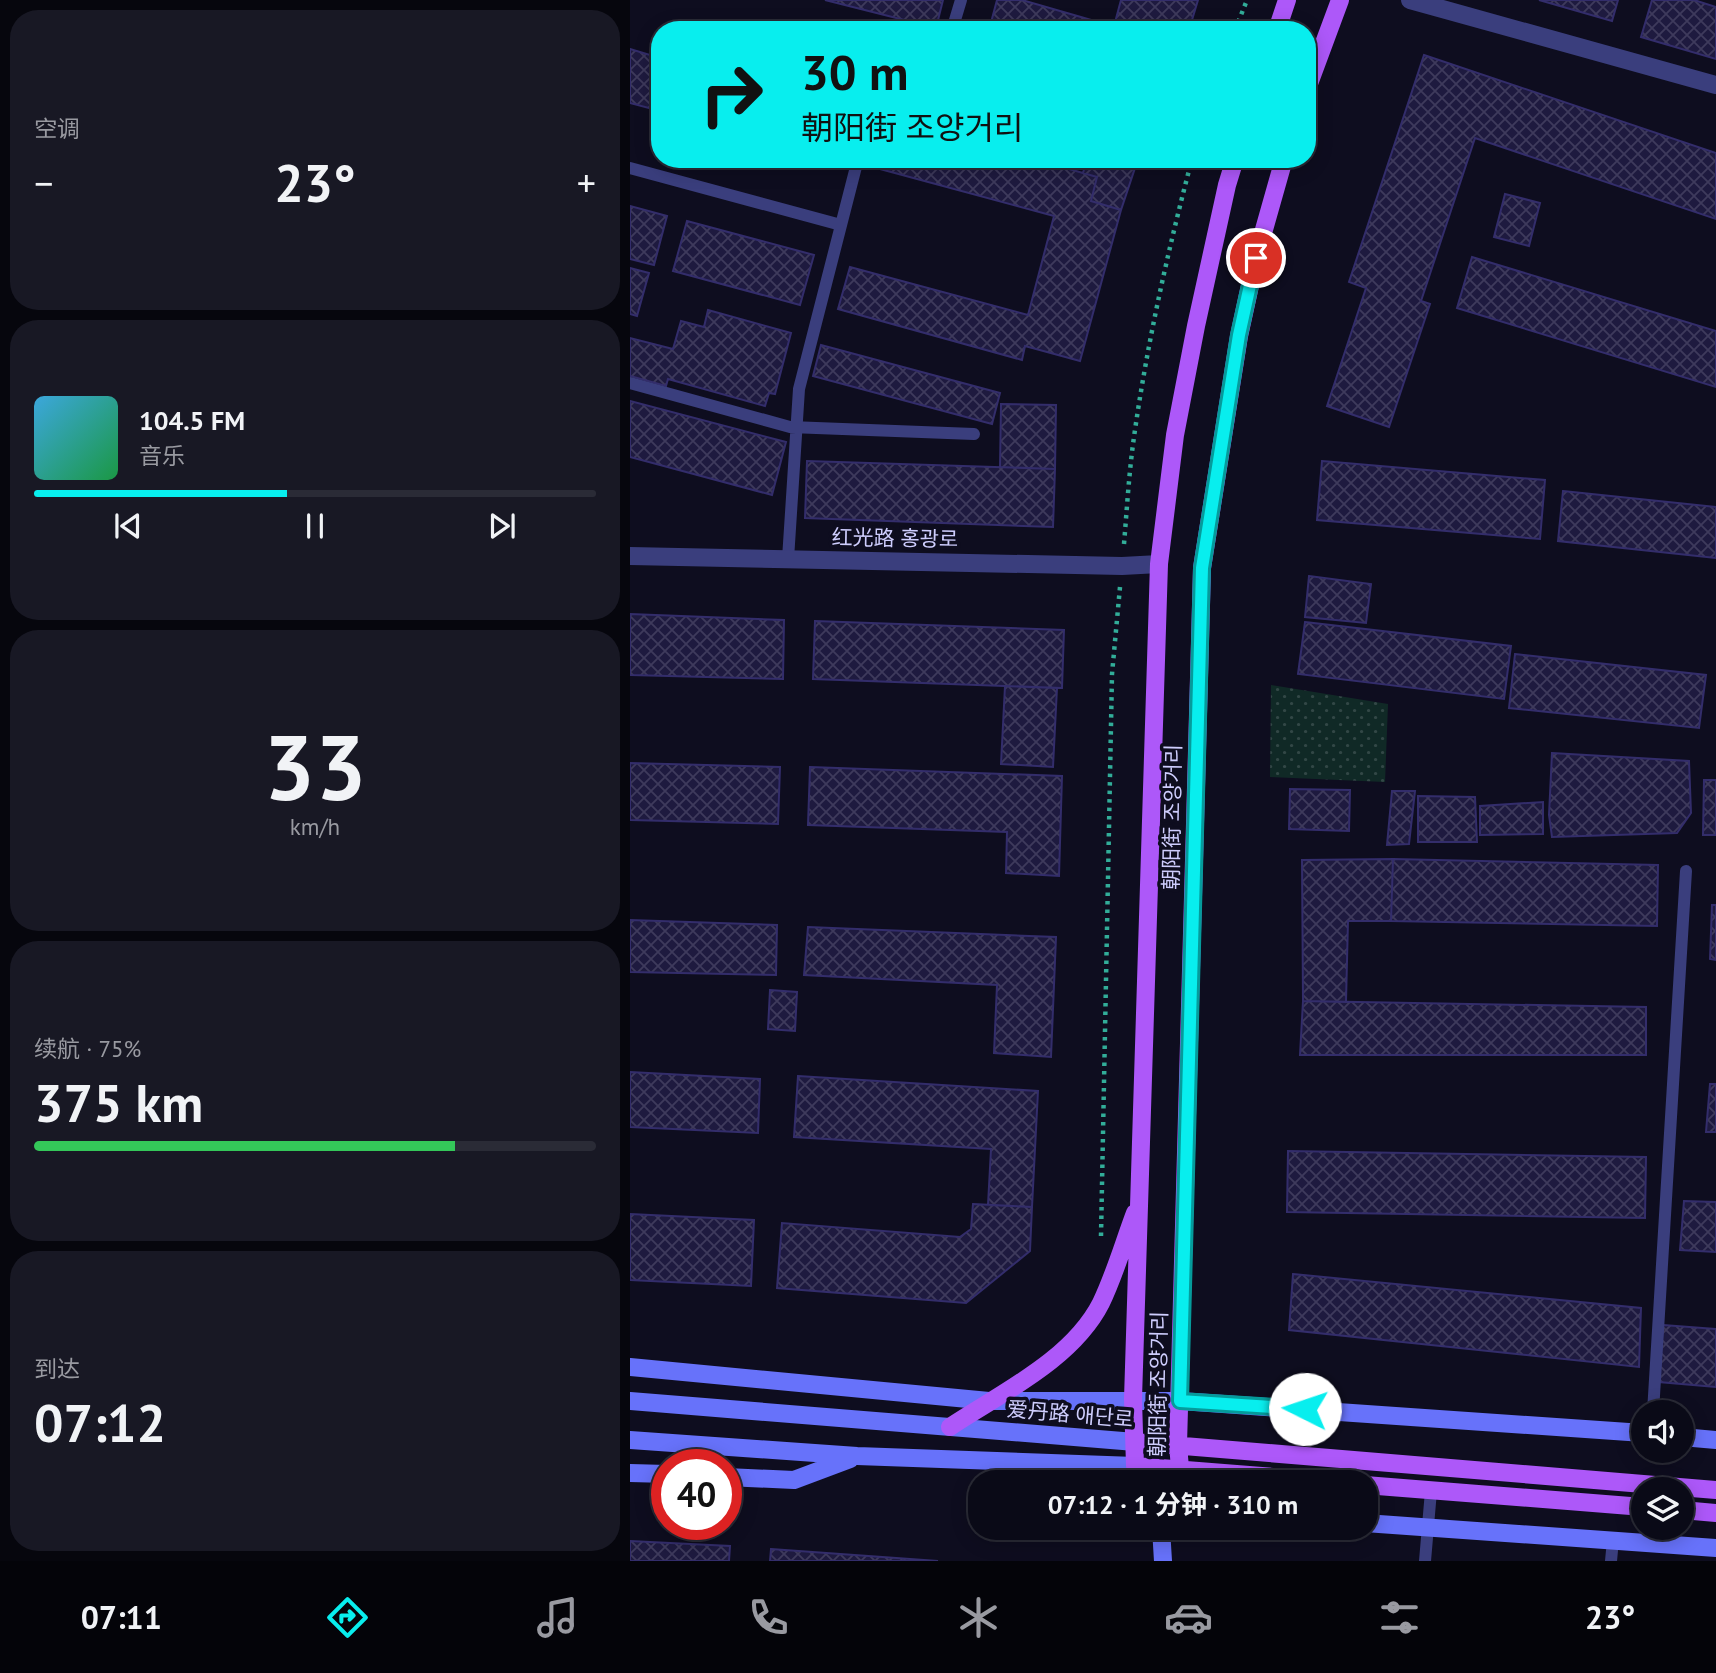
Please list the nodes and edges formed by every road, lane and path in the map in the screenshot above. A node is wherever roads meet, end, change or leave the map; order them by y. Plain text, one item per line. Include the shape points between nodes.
1 (961, 0) edge
2 (1247, 0) edge
3 (1286, 0) edge
4 (1340, 0) edge
5 (1410, 0) edge
6 (955, 21) edge
7 (1239, 21) edge
8 (1280, 21) edge
9 (1316, 65) edge
10 (1716, 85) edge
11 (630, 168) edge
12 (856, 168) edge
13 (1190, 168) edge
14 (1233, 168) edge
15 (1281, 168) edge
16 (841, 225) junction
17 (630, 383) edge
18 (797, 427) junction
19 (974, 434) dead end
20 (630, 556) edge
21 (788, 559) junction
22 (1159, 564) junction
23 (1122, 566) junction
24 (1686, 871) dead end
25 (1140, 1200) junction
26 (1101, 1249) dead end
27 (630, 1367) edge
28 (1133, 1399) junction
29 (1654, 1400) edge
30 (630, 1401) edge
31 (989, 1401) junction
32 (1180, 1401) junction
33 (950, 1427) junction
34 (1631, 1432) edge
35 (1694, 1438) edge
36 (630, 1440) edge
37 (1716, 1440) edge
38 (1135, 1442) junction
39 (1178, 1445) junction
40 (857, 1457) junction
41 (1135, 1466) junction
42 (1138, 1470) edge
43 (1153, 1470) edge
44 (1176, 1470) edge
45 (630, 1473) edge
46 (651, 1474) edge
47 (742, 1478) edge
48 (1378, 1486) edge
49 (1716, 1490) edge
50 (1432, 1491) junction
51 (1631, 1506) edge
52 (1694, 1511) edge
53 (1716, 1513) edge
54 (1378, 1524) edge
55 (1427, 1528) junction
56 (1162, 1540) edge
57 (1613, 1540) junction
58 (1716, 1548) edge
59 (1163, 1561) edge
60 (1425, 1561) edge
61 (1611, 1561) edge

1 - 6 lane
2 - 7 path
3 - 8 main road
4 - 9 main road
5 - 10 street
11 - 16 lane
12 - 16 lane
13 - 23 path via 1136,425
14 - 22 main road, 朝阳街 조양거리 via 1180,408
15 - 32 main road, 朝阳街 조양거리 via 1239,335 1202,568
16 - 18 lane via 799,389
17 - 18 lane
18 - 19 lane
18 - 21 lane
20 - 21 street, 红光路 홍광로
21 - 23 street, 红光路 홍광로
22 - 23 street, 红光路 홍광로
22 - 25 main road, 朝阳街 조양거리
23 - 26 path via 1112,674
24 - 29 lane
25 - 28 main road, 朝阳街 조양거리
25 - 31 main road via 1100,1304 1086,1325 1034,1376
27 - 31 street, 爱丹路 애단로
28 - 31 street, 爱丹路 애단로
28 - 32 street, 爱丹路 애단로
28 - 38 main road, 朝阳街 조양거리
30 - 33 street, 爱丹路 애단로
31 - 33 main road
32 - 34 street, 爱丹路 애단로
32 - 39 main road, 朝阳街 조양거리
33 - 38 street, 爱丹路 애단로
35 - 37 street
36 - 40 street
38 - 39 main road, 爱丹路 애단로
38 - 41 main road, 朝阳街 조양거리
39 - 44 main road, 朝阳街 조양거리
39 - 49 main road, 爱丹路 애단로
40 - 41 street
40 - 47 street via 794,1480
41 - 42 street, 朝阳街 조양거리
41 - 43 main road
45 - 46 street
48 - 50 main road
50 - 51 main road
50 - 55 lane
52 - 53 main road
54 - 55 street
55 - 57 street
55 - 60 lane
56 - 59 street
57 - 58 street
57 - 61 lane

